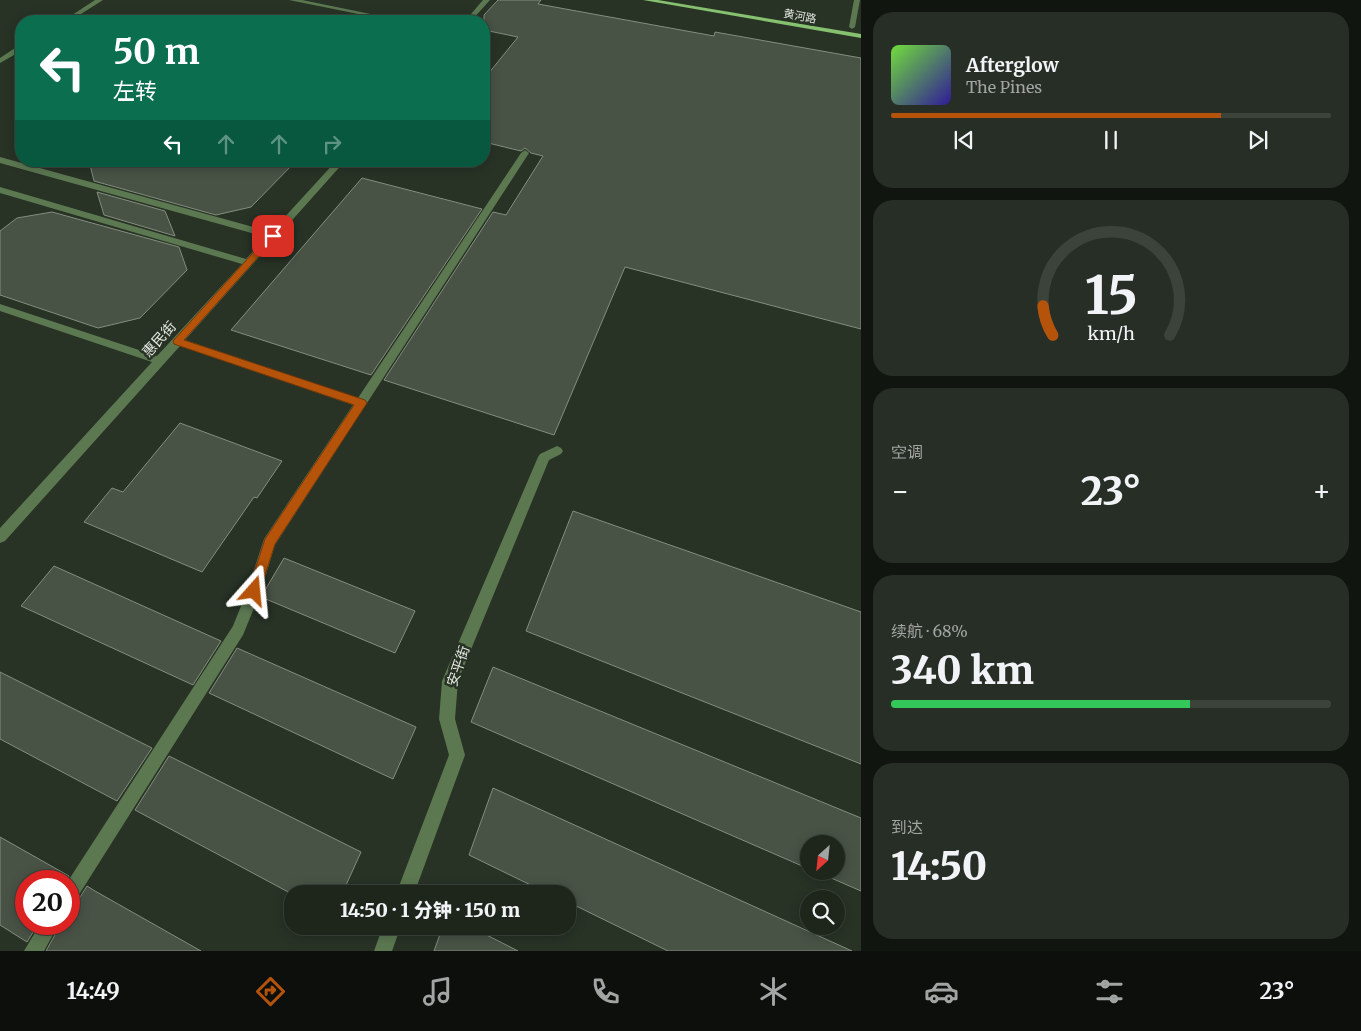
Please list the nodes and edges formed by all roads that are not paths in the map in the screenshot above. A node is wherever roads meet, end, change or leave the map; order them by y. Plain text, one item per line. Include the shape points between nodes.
1 (100, 0) edge
2 (292, 0) edge
3 (487, 0) edge
4 (646, 0) edge
5 (692, 0) edge
6 (857, 0) edge
7 (76, 15) edge
8 (371, 15) edge
9 (473, 15) edge
10 (852, 27) junction
11 (861, 28) edge
12 (861, 36) edge
13 (15, 52) edge
14 (0, 62) edge
15 (525, 153) dead end
16 (0, 160) edge
17 (15, 164) edge
18 (25, 167) edge
19 (336, 167) edge
20 (0, 190) edge
21 (273, 236) junction
22 (249, 263) junction
23 (0, 307) edge
24 (178, 341) junction
25 (160, 361) junction
26 (361, 403) junction
27 (557, 451) dead end
28 (0, 537) edge
29 (80, 877) edge
30 (407, 885) edge
31 (43, 935) edge
32 (389, 935) edge
33 (32, 951) edge
34 (383, 951) edge

1 - 7 street
2 - 8 street
3 - 9 street
4 - 12 main road, 黄河路
5 - 10 main road, 黄河路
6 - 10 street
10 - 11 main road, 黄河路
13 - 14 street
15 - 26 street
16 - 17 street
18 - 21 street
19 - 21 street, 惠民街
20 - 22 street
21 - 22 street, 惠民街
22 - 24 street, 惠民街
23 - 25 street
24 - 25 street, 惠民街
24 - 26 street
25 - 28 street, 惠民街
26 - 29 street via 269,543 238,630
27 - 30 street, 安平街 via 544,457 450,681 447,719 457,756
31 - 33 street
32 - 34 street

